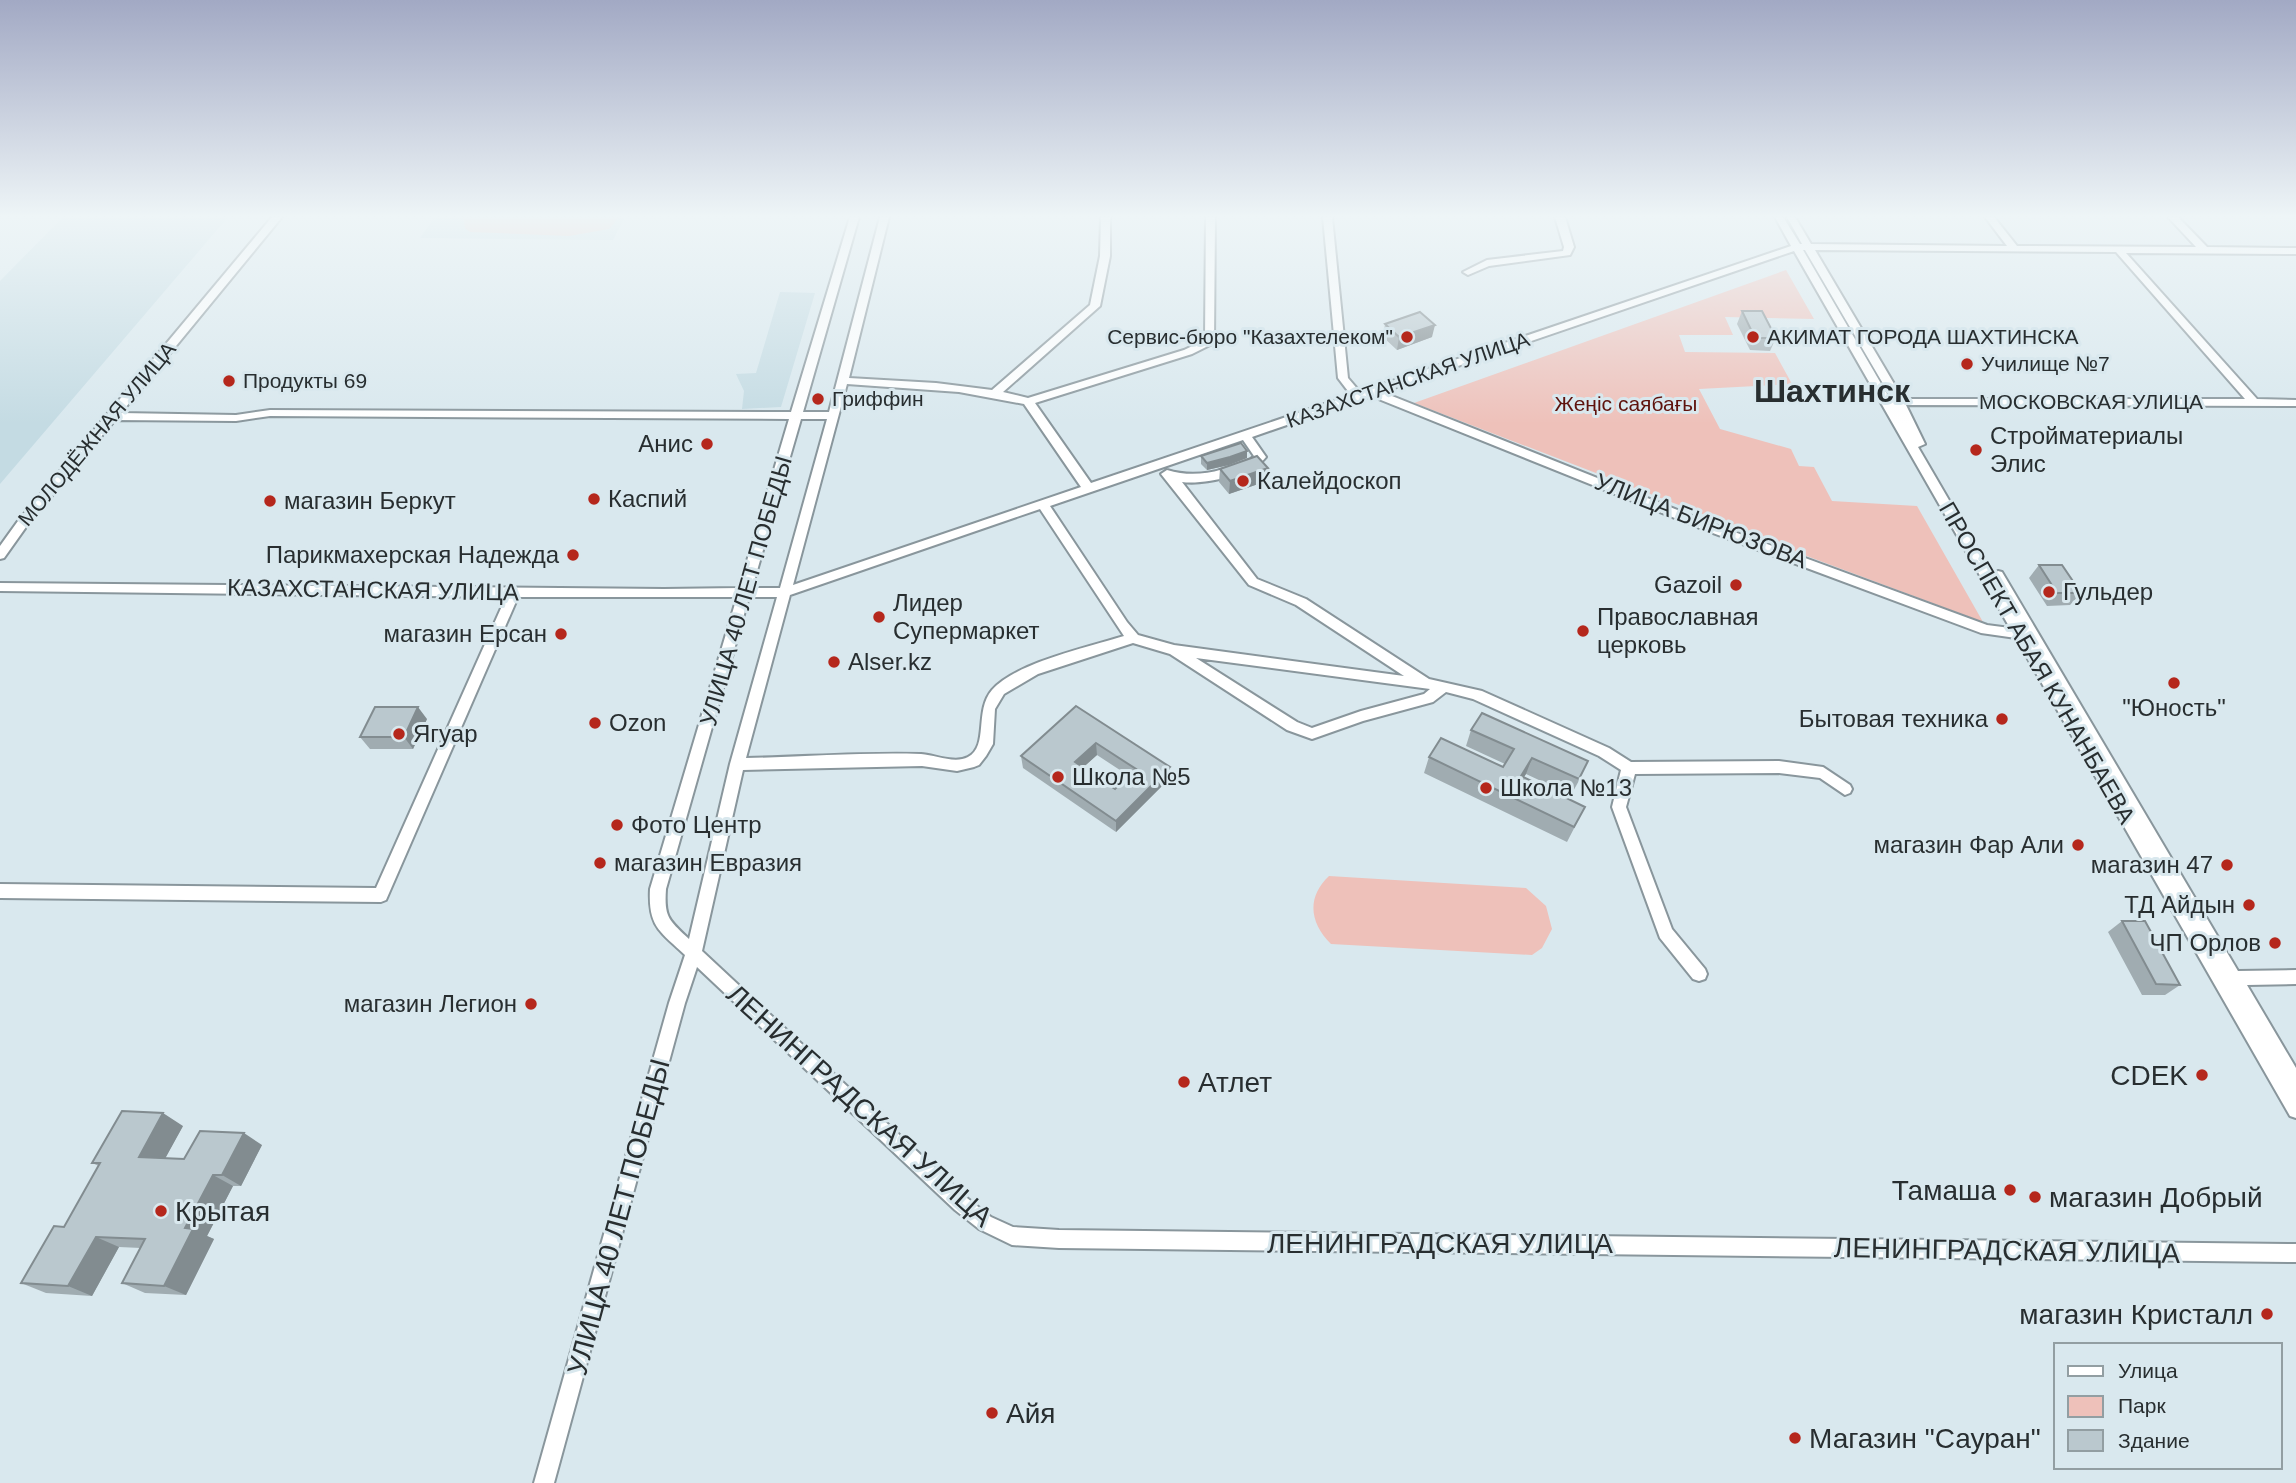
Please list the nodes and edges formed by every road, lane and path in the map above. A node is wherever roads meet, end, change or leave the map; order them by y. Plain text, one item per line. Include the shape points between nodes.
1 (219, 286) edge
2 (834, 286) edge
3 (867, 286) edge
4 (1099, 286) edge
5 (1210, 286) edge
6 (1334, 286) edge
7 (1686, 286) edge
8 (1826, 286) edge
9 (2151, 286) edge
10 (843, 381) junction
11 (996, 393) junction
12 (1365, 394) junction
13 (1028, 401) junction
14 (1893, 402) junction
15 (2254, 403) junction
16 (2296, 403) edge
17 (797, 415) junction
18 (111, 416) junction
19 (832, 416) junction
20 (1245, 435) junction
21 (1153, 466) junction
22 (1171, 477) junction
23 (1088, 488) junction
24 (1043, 503) junction
25 (0, 555) edge
26 (0, 587) edge
27 (514, 592) junction
28 (785, 592) junction
29 (746, 593) junction
30 (2028, 635) junction
31 (1133, 638) junction
32 (1174, 650) junction
33 (1426, 682) junction
34 (1444, 686) junction
35 (737, 764) junction
36 (1629, 768) junction
37 (1845, 789) dead end
38 (0, 891) edge
39 (694, 953) junction
40 (1699, 974) dead end
41 (2296, 977) edge
42 (2226, 978) junction
43 (2296, 1084) edge
44 (2296, 1110) edge
45 (2296, 1253) edge
46 (544, 1483) edge

1 - 18 street, МОЛОДЁЖНАЯ УЛИЦА
2 - 17 street, УЛИЦА 40 ЛЕТ ПОБЕДЫ
3 - 10 street, УЛИЦА 40 ЛЕТ ПОБЕДЫ
4 - 11 street via 1095,306
5 - 13 street via 1210,341 1188,352
6 - 12 street via 1343,378
7 - 12 street, КАЗАХСТАНСКАЯ УЛИЦА
8 - 14 street, ПРОСПЕКТ АБАЯ КУНАНБАЕВА
9 - 15 street
10 - 11 street
10 - 19 street, УЛИЦА 40 ЛЕТ ПОБЕДЫ
11 - 13 street
12 - 20 street, КАЗАХСТАНСКАЯ УЛИЦА
12 - 30 street, УЛИЦА БИРЮЗОВА via 1986,631
13 - 23 street
14 - 15 street, МОСКОВСКАЯ УЛИЦА
14 - 30 street, ПРОСПЕКТ АБАЯ КУНАНБАЕВА
15 - 16 street, МОСКОВСКАЯ УЛИЦА
17 - 18 street
17 - 19 street
17 - 29 street, УЛИЦА 40 ЛЕТ ПОБЕДЫ
18 - 25 street, МОЛОДЁЖНАЯ УЛИЦА
19 - 28 street, УЛИЦА 40 ЛЕТ ПОБЕДЫ
20 - 21 street, КАЗАХСТАНСКАЯ УЛИЦА
20 - 22 street via 1260,457 1255,461 1209,477
21 - 22 street
21 - 23 street, КАЗАХСТАНСКАЯ УЛИЦА
22 - 33 street via 1253,582 1310,608
23 - 24 street, КАЗАХСТАНСКАЯ УЛИЦА
24 - 28 street, КАЗАХСТАНСКАЯ УЛИЦА
24 - 31 street
26 - 27 street, КАЗАХСТАНСКАЯ УЛИЦА
27 - 29 street, КАЗАХСТАНСКАЯ УЛИЦА
27 - 38 street via 381,895
28 - 29 street, КАЗАХСТАНСКАЯ УЛИЦА
28 - 35 street, УЛИЦА 40 ЛЕТ ПОБЕДЫ
29 - 39 street, УЛИЦА 40 ЛЕТ ПОБЕДЫ via 658,889 662,923
30 - 42 street, ПРОСПЕКТ АБАЯ КУНАНБАЕВА
31 - 32 street
31 - 35 street via 1026,674 1001,688 991,702 990,736 974,761 957,765 922,760
32 - 33 street
32 - 34 street via 1292,726 1312,734 1428,698
33 - 34 street
34 - 36 street via 1477,695 1604,752
35 - 39 street, УЛИЦА 40 ЛЕТ ПОБЕДЫ
36 - 37 street via 1779,767 1823,773
36 - 40 street via 1619,807 1666,933
39 - 45 street, ЛЕНИНГРАДСКАЯ УЛИЦА via 961,1203 985,1223 1012,1236
39 - 46 street, УЛИЦА 40 ЛЕТ ПОБЕДЫ
41 - 42 street
42 - 43 street, ПРОСПЕКТ АБАЯ КУНАНБАЕВА
42 - 44 street, ПРОСПЕКТ АБАЯ КУНАНБАЕВА

